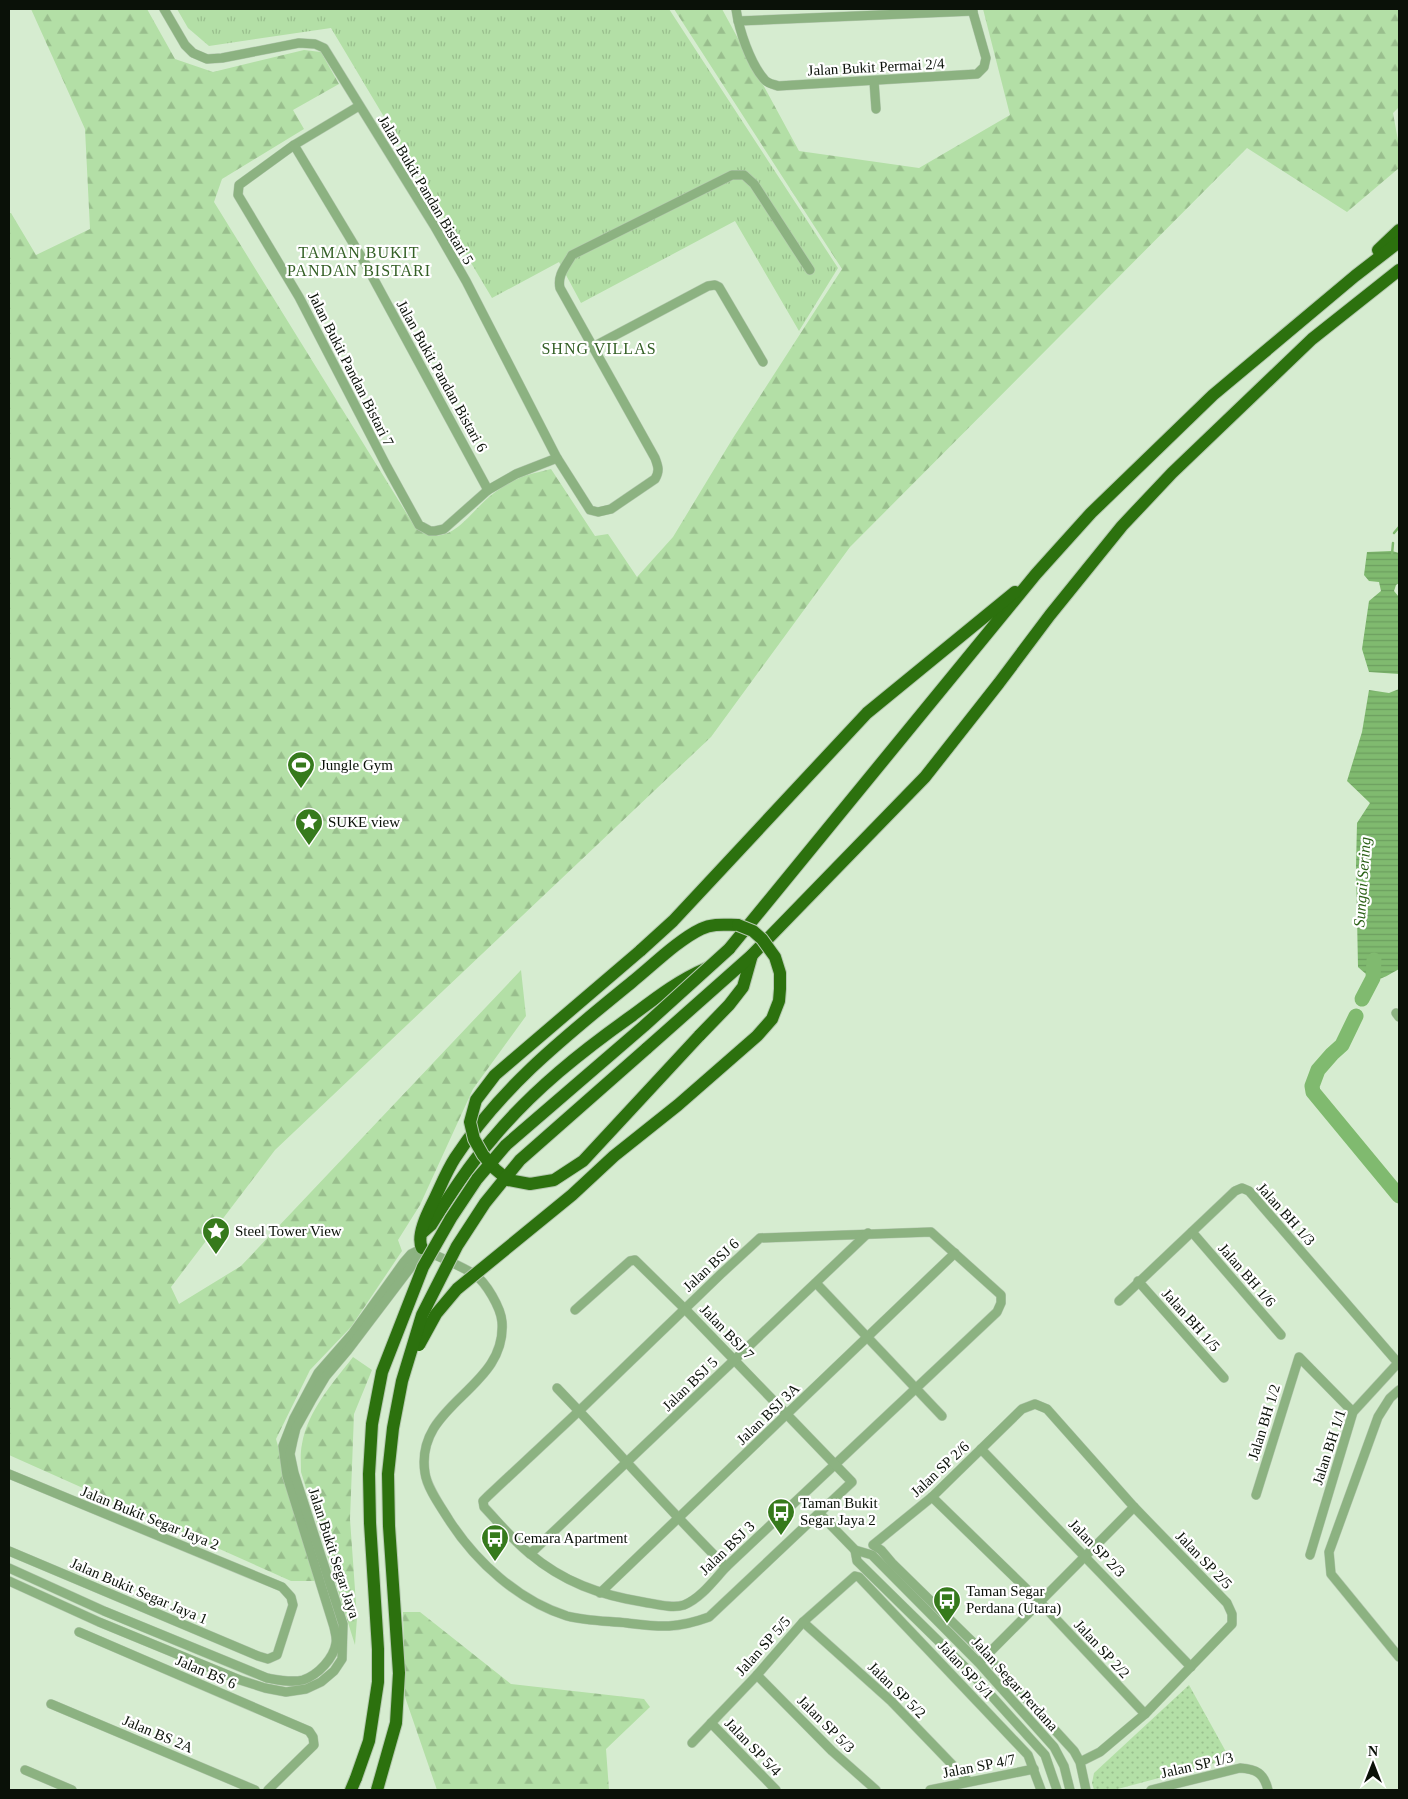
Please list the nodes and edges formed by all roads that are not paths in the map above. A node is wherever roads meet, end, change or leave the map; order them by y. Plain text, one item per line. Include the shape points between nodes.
1 (164, 9) edge
2 (736, 9) edge
3 (973, 10) edge
4 (738, 21) junction
5 (874, 80) junction
6 (359, 106) junction
7 (876, 109) dead end
8 (294, 145) junction
9 (1399, 230) edge
10 (1399, 242) edge
11 (810, 270) dead end
12 (1399, 270) edge
13 (1355, 276) junction
14 (1399, 280) edge
15 (1312, 339) junction
16 (593, 347) junction
17 (763, 362) dead end
18 (557, 458) junction
19 (488, 490) junction
20 (1036, 574) junction
21 (752, 955) junction
22 (714, 964) junction
23 (1192, 1232) junction
24 (421, 1233) junction
25 (868, 1233) junction
26 (422, 1248) junction
27 (955, 1253) junction
28 (1138, 1281) junction
29 (816, 1283) junction
30 (1118, 1301) dead end
31 (1001, 1303) joint
32 (685, 1309) junction
33 (575, 1310) dead end
34 (1281, 1335) dead end
35 (867, 1338) junction
36 (735, 1360) junction
37 (1399, 1364) edge
38 (1224, 1378) dead end
39 (402, 1381) junction
40 (557, 1388) dead end
41 (916, 1389) junction
42 (1399, 1390) edge
43 (1022, 1409) joint
44 (579, 1411) junction
45 (1353, 1412) junction
46 (787, 1414) junction
47 (942, 1416) dead end
48 (981, 1449) junction
49 (628, 1462) junction
50 (835, 1464) junction
51 (9, 1474) edge
52 (1256, 1495) dead end
53 (932, 1497) junction
54 (483, 1501) joint
55 (1134, 1507) junction
56 (819, 1513) junction
57 (678, 1519) junction
58 (855, 1550) junction
59 (9, 1551) edge
60 (530, 1554) junction
61 (1310, 1554) dead end
62 (1086, 1556) junction
63 (726, 1567) junction
64 (9, 1568) edge
65 (859, 1577) joint
66 (9, 1580) edge
67 (600, 1594) junction
68 (1040, 1602) junction
69 (803, 1622) junction
70 (79, 1632) dead end
71 (258, 1656) joint
72 (987, 1656) junction
73 (1399, 1657) edge
74 (979, 1662) junction
75 (1191, 1667) junction
76 (970, 1672) junction
77 (757, 1675) junction
78 (51, 1704) dead end
79 (1145, 1714) junction
80 (711, 1722) junction
81 (692, 1743) dead end
82 (1080, 1762) junction
83 (1034, 1769) junction
84 (25, 1770) dead end
85 (968, 1781) junction
86 (354, 1784) edge
87 (72, 1790) edge
88 (255, 1790) edge
89 (268, 1790) edge
90 (377, 1790) edge
91 (776, 1790) edge
92 (876, 1790) edge
93 (930, 1790) edge
94 (1041, 1790) edge
95 (1057, 1790) edge
96 (1070, 1790) edge
97 (1086, 1790) edge
98 (1151, 1790) edge
99 (1268, 1790) edge

1 - 6 street, Jalan Bukit Pandan Bistari 5 via 185,45 207,59 298,43 320,45
2 - 4 street
3 - 4 street
3 - 5 street, Jalan Bukit Permai 2/4 via 986,58 984,67 977,74
4 - 5 street, Jalan Bukit Permai 2/4 via 749,54 770,84
5 - 7 street
6 - 8 street, Jalan Bukit Pandan Bistari 7
6 - 18 street, Jalan Bukit Pandan Bistari 5 via 466,282
8 - 19 street, Jalan Bukit Pandan Bistari 6 via 365,263
8 - 19 street, Jalan Bukit Pandan Bistari 7 via 239,186 238,195 299,297 419,525 435,532 444,529
9 - 13 highway
10 - 13 highway
11 - 16 street via 754,184 744,175 732,175 572,255 561,272 560,288
12 - 15 highway
13 - 20 highway via 1213,396 1091,512
14 - 15 highway
15 - 21 highway via 1172,473 1122,526 925,777
16 - 17 street via 715,285 720,287
16 - 18 street, Jalan Bukit Pandan Bistari 5 via 655,458 658,469 655,479 611,510 593,511
18 - 19 street, Jalan Bukit Pandan Bistari 7 via 516,474
20 - 21 highway, bridge via 868,713 673,921 496,1075 476,1100 470,1122 474,1139 494,1169 508,1180 530,1184 554,1180 583,1161 730,1004 743,986
20 - 22 highway, bridge
21 - 39 highway, bridge via 520,1160 457,1246 422,1315
22 - 24 highway, bridge via 685,978 592,1044 556,1074 493,1137 431,1225
22 - 86 highway, bridge via 506,1145 477,1179 423,1266 382,1372 372,1424 369,1494 378,1682 368,1740
23 - 28 street, Jalan BH 1/3
23 - 34 street, Jalan BH 1/6
23 - 37 street, Jalan BH 1/3 via 1235,1191 1249,1190
24 - 26 highway
24 - 39 highway, bridge via 454,1160 485,1116 522,1075 581,1023 702,929 720,924 738,925 762,938 775,957 780,973 779,1001 772,1019 678,1105 457,1289 436,1314
25 - 27 street, Jalan BSJ 6 via 931,1232
25 - 29 street, Jalan BSJ 5
25 - 32 street, Jalan BSJ 6 via 760,1238
26 - 56 street via 476,1275 494,1298 502,1319 500,1348 486,1371 436,1422 426,1445 424,1474 434,1497 459,1534 510,1586 540,1605 568,1616 667,1627 689,1625 709,1617
26 - 64 street, Jalan Bukit Segar Jaya via 404,1262 318,1373 283,1446 287,1476 334,1627 336,1642 332,1656 318,1670 303,1680 284,1682 267,1678 104,1612
26 - 66 street, Jalan Bukit Segar Jaya via 417,1259 326,1376 296,1428 293,1440 290,1454 294,1473 343,1624 342,1659 321,1682 306,1689 286,1692 240,1680 98,1622
27 - 31 street, Jalan BSJ 6 via 1001,1295
27 - 35 street, Jalan BSJ 3A
28 - 30 street, Jalan BH 1/3
28 - 38 street, Jalan BH 1/5
29 - 35 street
29 - 36 street, Jalan BSJ 5
31 - 41 street, Jalan BSJ 3 via 997,1312
32 - 33 street, Jalan BSJ 7 via 635,1260
32 - 36 street, Jalan BSJ 7
32 - 44 street, Jalan BSJ 6
35 - 41 street
35 - 46 street, Jalan BSJ 3A
36 - 46 street, Jalan BSJ 7
36 - 49 street, Jalan BSJ 5
37 - 45 street, Jalan BH 1/1
39 - 90 highway, bridge via 388,1474 399,1673 396,1723
40 - 44 street
41 - 47 street
41 - 50 street, Jalan BSJ 3
42 - 73 street via 1378,1416 1329,1552 1331,1574
43 - 48 street, Jalan SP 2/6
43 - 55 street, Jalan SP 2/5 via 1034,1404 1047,1409
44 - 49 street
44 - 54 street, Jalan BSJ 6
45 - 52 street, Jalan BH 1/2 via 1299,1357
45 - 61 street, Jalan BH 1/1
46 - 50 street, Jalan BSJ 7
46 - 57 street, Jalan BSJ 3A
48 - 53 street, Jalan SP 2/6
48 - 62 street, Jalan SP 2/3
49 - 57 street
49 - 60 street, Jalan BSJ 5
50 - 56 street, Jalan BSJ 7 via 852,1482
50 - 63 street, Jalan BSJ 3
51 - 71 street, Jalan Bukit Segar Jaya 2 via 282,1587 291,1597 293,1606 285,1633 277,1655 268,1659
53 - 68 street, Jalan SP 2/2
53 - 72 street, Jalan SP 2/6 via 874,1545
54 - 60 street, Jalan BSJ 3 via 484,1507
55 - 62 street
55 - 75 street, Jalan SP 2/5 via 1226,1603 1232,1614 1232,1624
56 - 58 street, Jalan Segar Perdana
57 - 63 street
57 - 67 street, Jalan BSJ 3A
58 - 74 street, Jalan Segar Perdana via 872,1555
58 - 76 street, Jalan Segar Perdana via 857,1561
59 - 71 street, Jalan Bukit Segar Jaya 1
60 - 67 street, Jalan BSJ 3 via 573,1582
62 - 68 street
62 - 75 street, Jalan SP 2/3
63 - 67 street, Jalan BSJ 3 via 695,1600 682,1606
65 - 69 street, Jalan SP 5/5 via 853,1576
65 - 83 street, Jalan SP 5/1 via 1028,1755
68 - 72 street
68 - 79 street, Jalan SP 2/2
69 - 77 street, Jalan SP 5/5
69 - 85 street, Jalan SP 5/2 via 891,1701
70 - 89 street, Jalan BS 6 via 309,1731 314,1745
72 - 74 street
72 - 82 street via 1074,1751
74 - 76 street
74 - 96 street, Jalan Segar Perdana via 1054,1747 1064,1766
75 - 79 street, Jalan SP 2/5
76 - 95 street, Jalan Segar Perdana via 1045,1755
77 - 80 street, Jalan SP 5/5
77 - 92 street, Jalan SP 5/3 via 832,1751
78 - 88 street, Jalan BS 2A
79 - 82 street, Jalan SP 2/5 via 1100,1752
80 - 81 street, Jalan SP 5/5
80 - 91 street, Jalan SP 5/4
82 - 97 street
83 - 85 street, Jalan SP 4/7
83 - 94 street, Jalan SP 5/1
84 - 87 street
85 - 93 street, Jalan SP 4/7
98 - 99 street, Jalan SP 1/3 via 1240,1768 1258,1772 1266,1781

